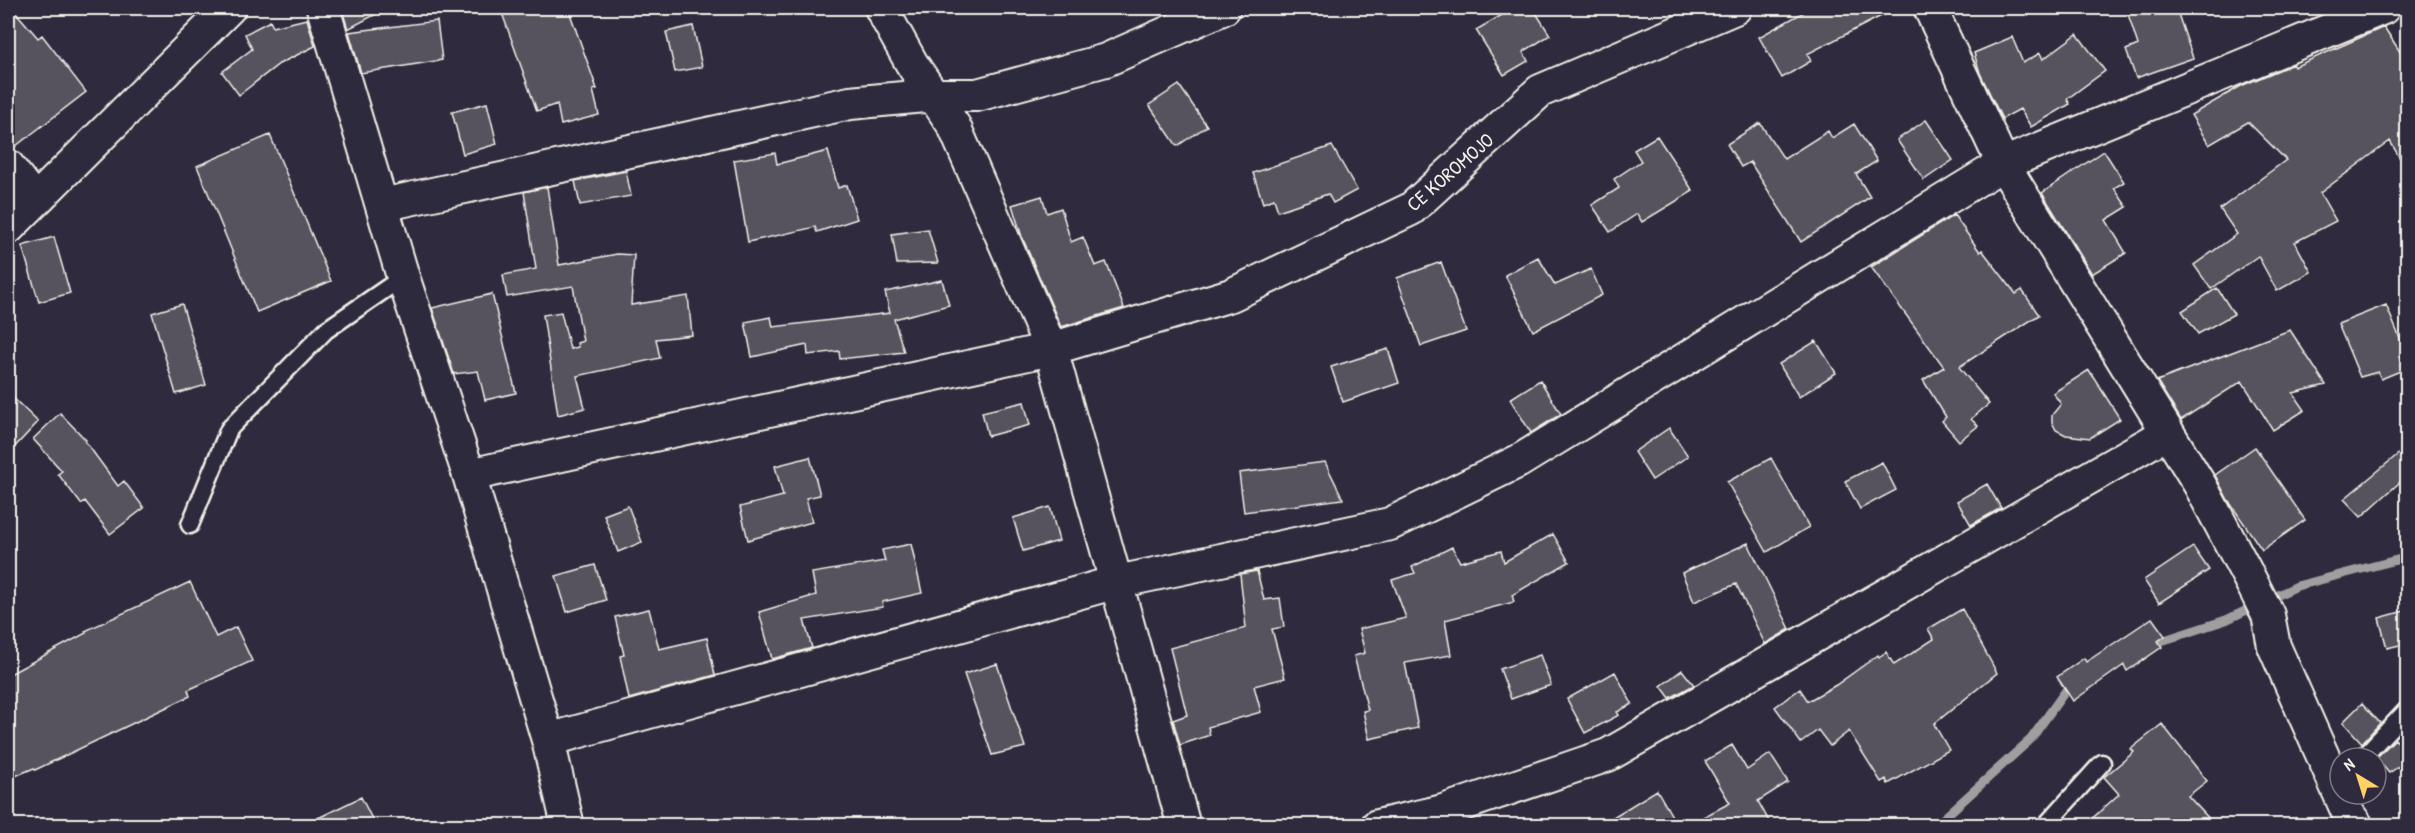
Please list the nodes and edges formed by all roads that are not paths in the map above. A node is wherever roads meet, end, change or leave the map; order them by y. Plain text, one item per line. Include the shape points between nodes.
1 (229, 8) edge
2 (323, 8) edge
3 (881, 8) edge
4 (1224, 8) edge
5 (1736, 8) edge
6 (1930, 8) edge
7 (2383, 8) edge
8 (935, 95) junction
9 (2003, 164) junction
10 (8, 166) edge
11 (34, 200) junction
12 (382, 205) junction
13 (8, 228) edge
14 (403, 277) junction
15 (1051, 350) junction
16 (2167, 433) junction
17 (469, 476) junction
18 (190, 525) dead end
19 (1117, 582) junction
20 (2408, 709) edge
21 (548, 740) junction
22 (2373, 746) edge
23 (2328, 762) edge
24 (2102, 763) dead end
25 (2344, 806) edge
26 (2348, 822) edge
27 (1177, 824) edge
28 (568, 825) edge
29 (1377, 825) edge
30 (2045, 825) edge

1 - 11 street
2 - 12 street
3 - 8 street via 912,64
4 - 8 street via 1106,60 977,95
5 - 15 street, CE KOROMOJO via 1540,91 1411,209 1231,295
6 - 9 street
7 - 9 street
8 - 12 street via 850,103
8 - 15 street via 954,126
9 - 16 street
9 - 19 street via 1519,460 1390,524
10 - 11 street
11 - 13 street
12 - 14 street
14 - 17 street
14 - 18 lane via 326,330 229,429
15 - 17 street, CE KOROMOJO
15 - 19 street
16 - 23 street via 2200,485 2262,602 2274,646
16 - 29 street via 1608,755 1443,812
17 - 21 street
19 - 21 street
19 - 27 street
20 - 22 lane
21 - 28 street
24 - 30 lane
25 - 26 street

